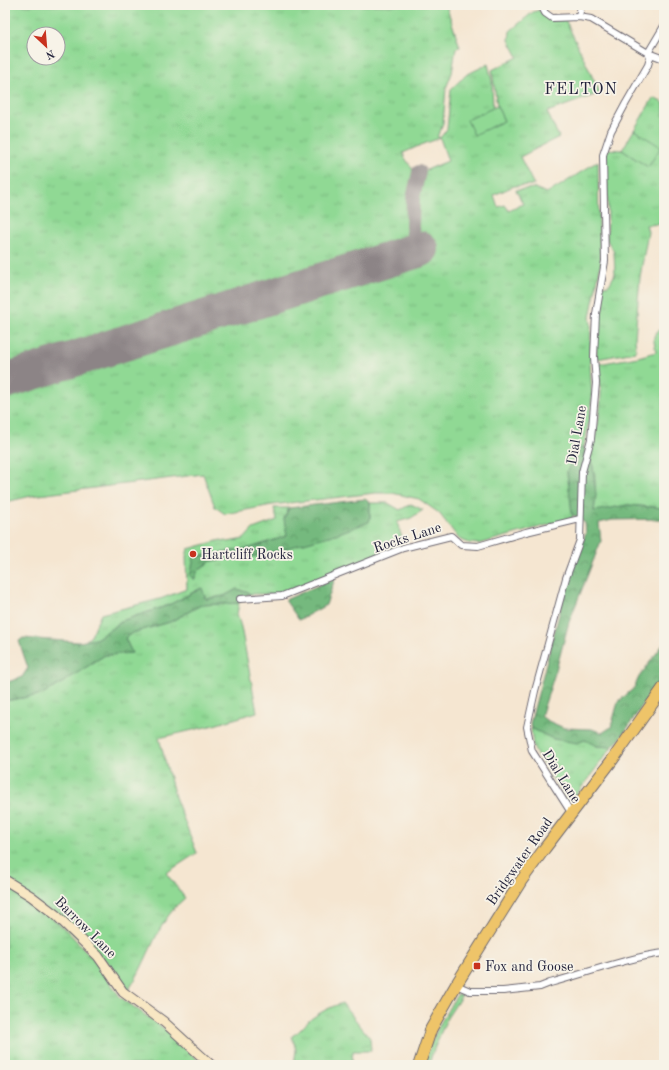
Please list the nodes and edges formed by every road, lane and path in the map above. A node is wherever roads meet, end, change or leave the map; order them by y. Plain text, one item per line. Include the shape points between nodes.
1 (540, 5) edge
2 (581, 5) edge
3 (579, 17) junction
4 (664, 26) edge
5 (648, 53) junction
6 (664, 59) edge
7 (580, 520) junction
8 (240, 599) dead end
9 (664, 687) edge
10 (572, 814) junction
11 (5, 880) edge
12 (664, 953) edge
13 (456, 985) junction
14 (211, 1065) edge
15 (419, 1065) edge

1 - 3 street via 552,18
2 - 3 street
3 - 5 street via 591,19
4 - 5 street, Dial Lane
5 - 6 street
5 - 7 street, Dial Lane via 648,65 611,131 603,156 605,261 596,314 596,383 591,439 582,472
7 - 8 street, Rocks Lane via 478,546 461,545 451,536 403,548 282,596
7 - 10 street, Dial Lane via 580,540 566,578 527,727 532,751
9 - 10 highway, Bridgwater Road
10 - 13 highway, Bridgwater Road via 521,881
11 - 14 main road, Barrow Lane via 56,915 98,956 123,992 164,1022
12 - 13 street via 647,955 540,987 470,991
13 - 15 highway, Bridgwater Road via 431,1029

